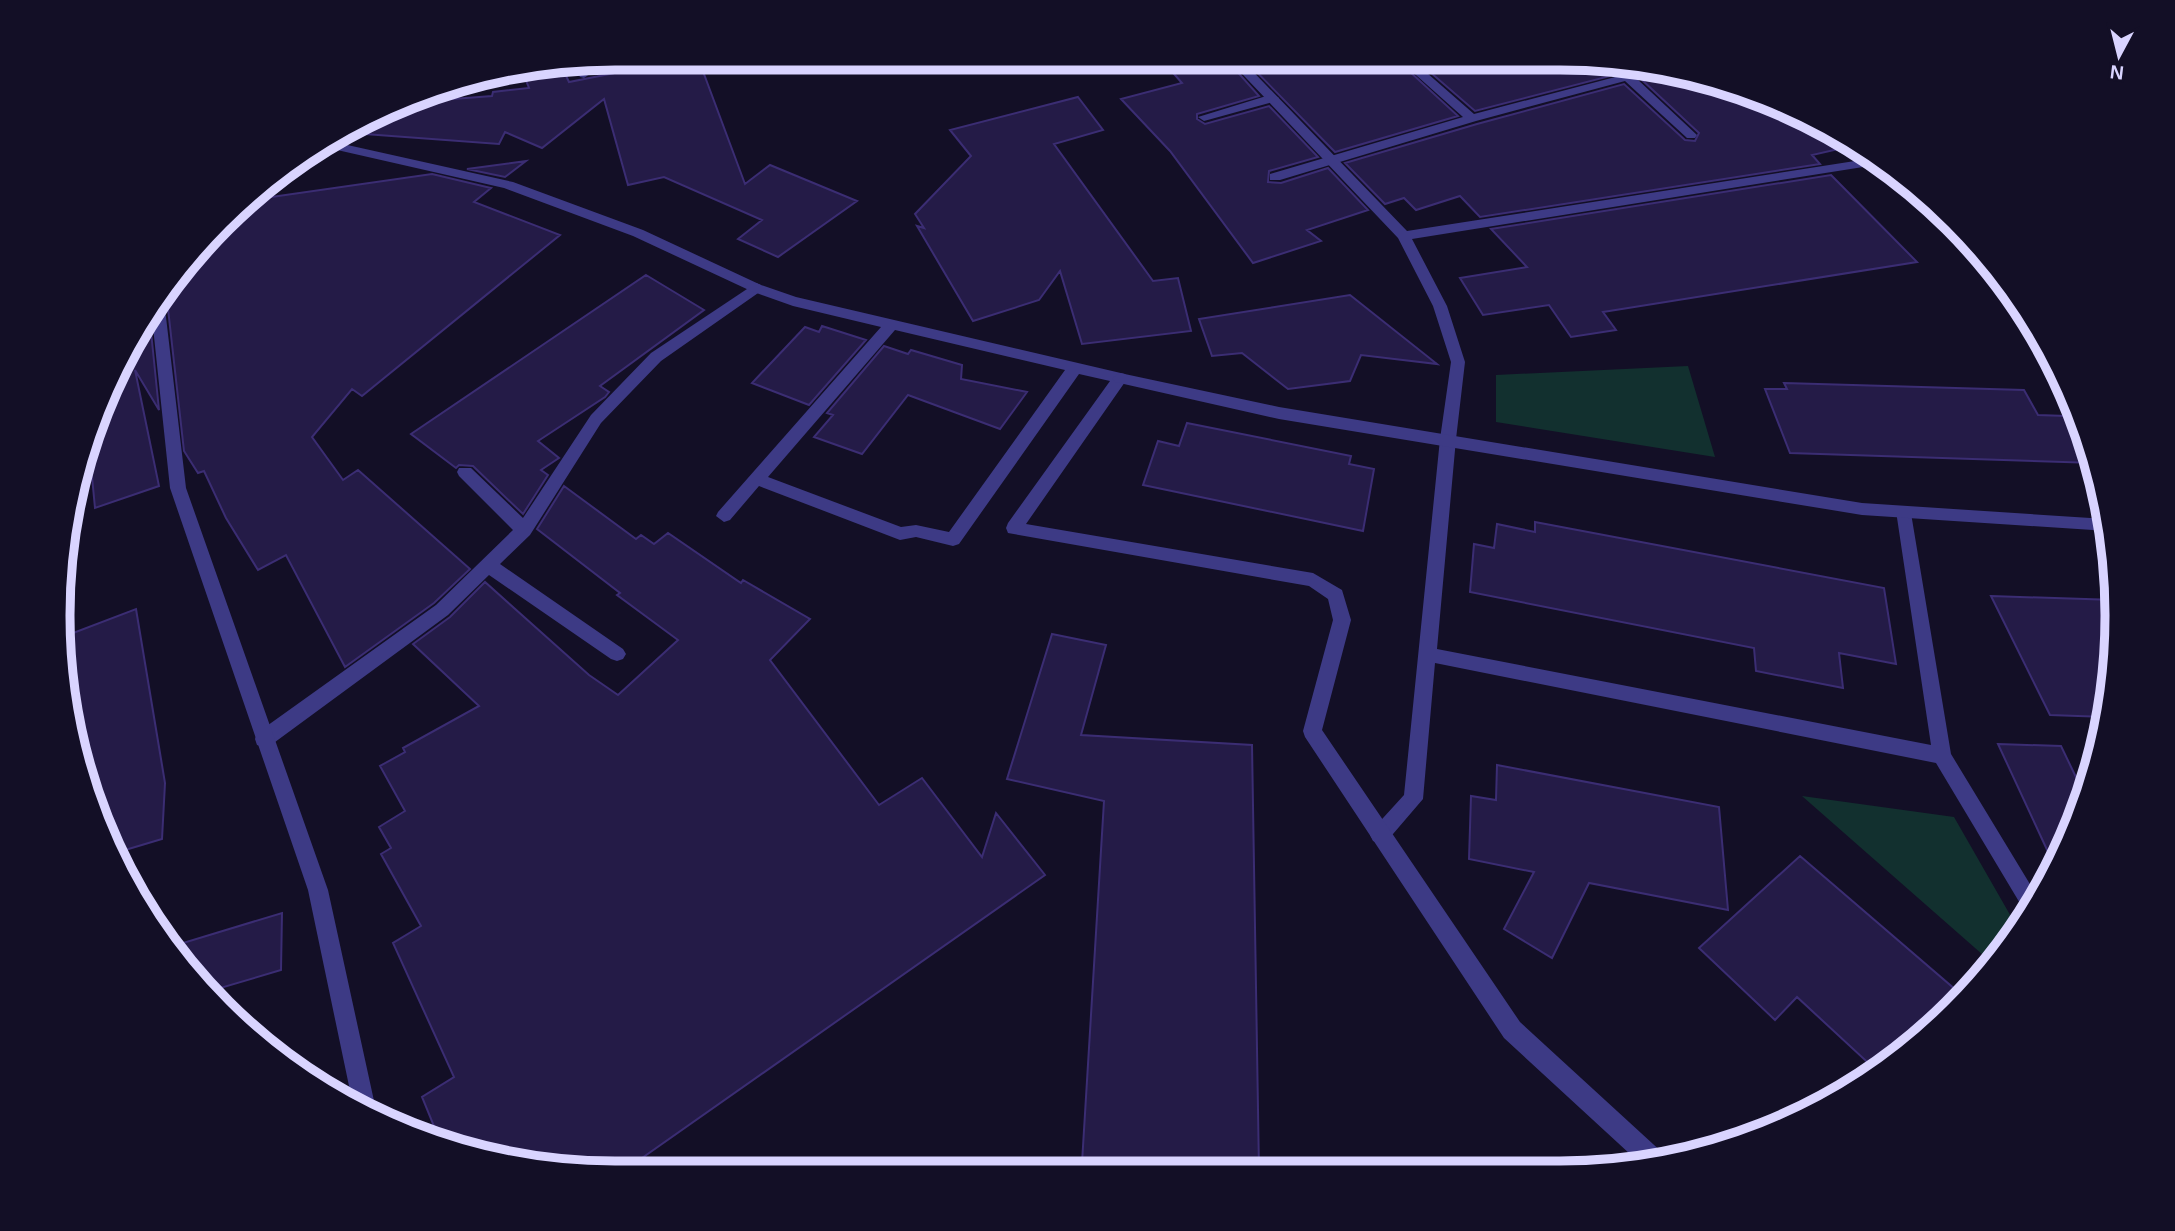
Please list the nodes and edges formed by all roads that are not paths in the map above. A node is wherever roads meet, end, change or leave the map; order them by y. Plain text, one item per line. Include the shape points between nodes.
1 (1245, 70) edge
2 (1417, 70) edge
3 (1631, 75) edge
4 (1626, 76) junction
5 (1273, 99) junction
6 (1205, 117) dead end
7 (1472, 118) junction
8 (1691, 135) dead end
9 (337, 147) edge
10 (1334, 160) junction
11 (1865, 163) edge
12 (1275, 177) dead end
13 (1404, 236) junction
14 (757, 288) junction
15 (158, 318) edge
16 (891, 325) junction
17 (1075, 368) junction
18 (1120, 378) junction
19 (1448, 439) junction
20 (465, 472) dead end
21 (757, 479) junction
22 (1903, 512) junction
23 (724, 516) dead end
24 (2097, 524) edge
25 (524, 530) junction
26 (488, 565) junction
27 (617, 654) dead end
28 (1426, 654) junction
29 (264, 739) junction
30 (1942, 756) junction
31 (1380, 835) junction
32 (2027, 897) edge
33 (363, 1099) edge
34 (1647, 1154) edge

1 - 5 street
2 - 7 street
3 - 4 street
4 - 7 street
4 - 8 street
5 - 6 street
5 - 10 street
7 - 10 street
9 - 14 street via 508,185 638,233
10 - 12 street
10 - 13 street
11 - 13 street
13 - 19 street via 1440,306 1458,362
14 - 16 street
14 - 25 street via 656,357 604,410
15 - 29 street via 178,488
16 - 17 street
16 - 21 street
17 - 18 street
17 - 21 street via 953,539 916,531 900,534
18 - 19 street via 1279,413
18 - 31 street via 1014,528 1313,580 1336,595 1342,620 1312,732
19 - 22 street via 1862,509
19 - 28 street
20 - 25 street
21 - 23 street
22 - 24 street
22 - 30 street
25 - 26 street
26 - 27 street
26 - 29 street via 442,610
28 - 30 street
28 - 31 street via 1413,799
29 - 33 street via 318,891
30 - 32 street
31 - 34 street via 1511,1030

